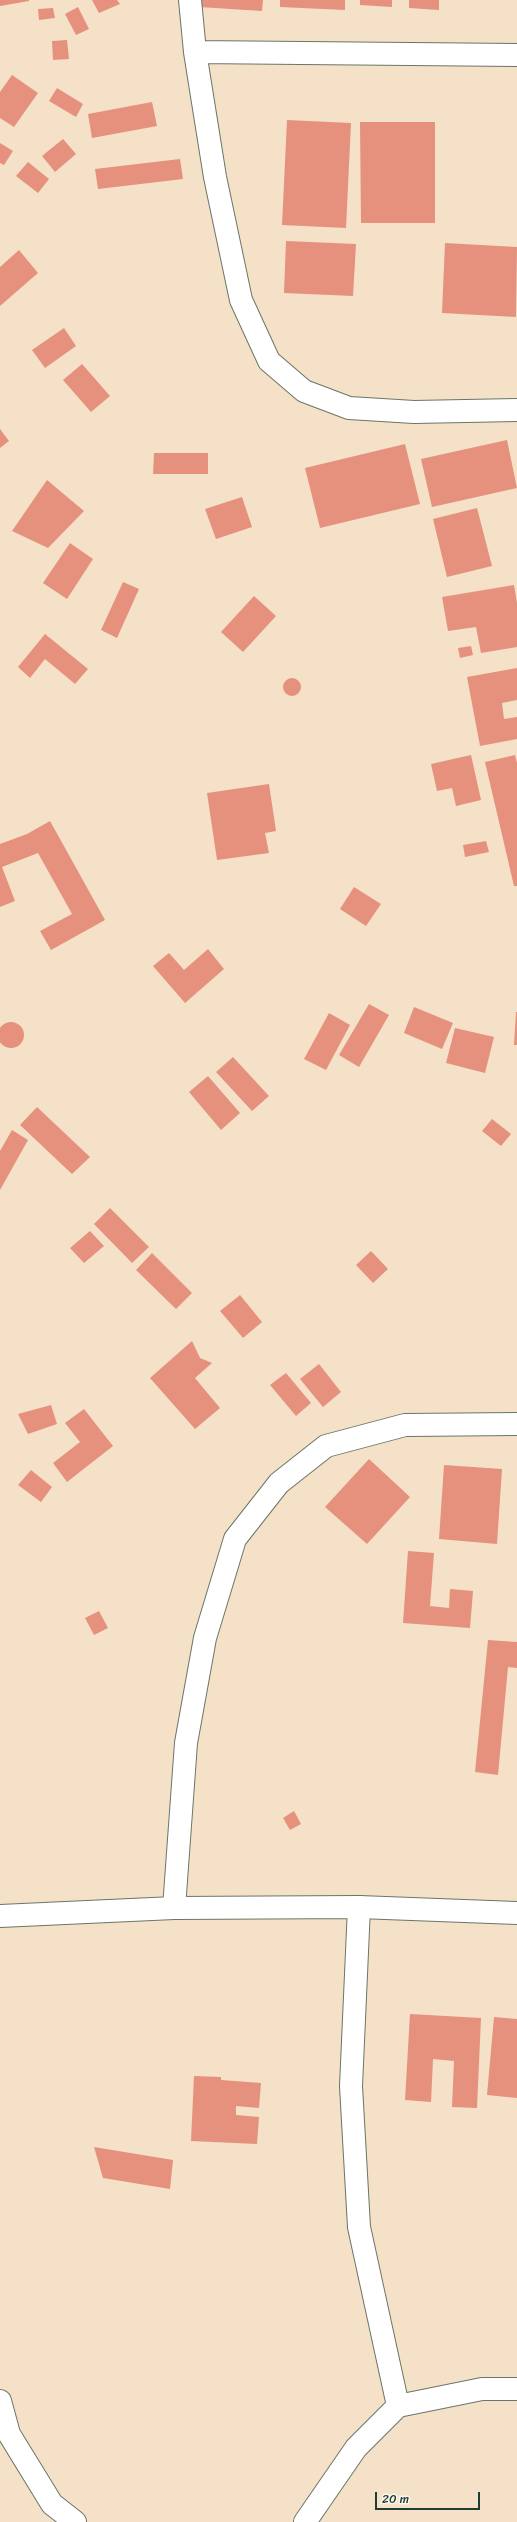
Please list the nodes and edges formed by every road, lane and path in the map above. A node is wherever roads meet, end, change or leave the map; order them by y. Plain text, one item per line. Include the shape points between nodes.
1 (190, 0) edge
2 (195, 52) junction
3 (517, 55) edge
4 (517, 410) edge
5 (517, 1424) edge
6 (359, 1907) junction
7 (174, 1908) junction
8 (517, 1913) edge
9 (0, 1916) edge
10 (517, 2389) edge
11 (0, 2401) edge
12 (398, 2406) junction
13 (75, 2522) edge
14 (305, 2522) edge

1 - 2 street
2 - 3 street
2 - 4 street via 214,177 241,300 269,361 304,392 349,408 414,412
5 - 7 street via 405,1425 326,1446 279,1483 235,1539 206,1638 186,1743
6 - 7 street
6 - 8 street
6 - 12 street via 351,2086 359,2227
7 - 9 street
10 - 12 street via 482,2389
11 - 13 street via 8,2434 52,2504
12 - 14 street via 356,2448

